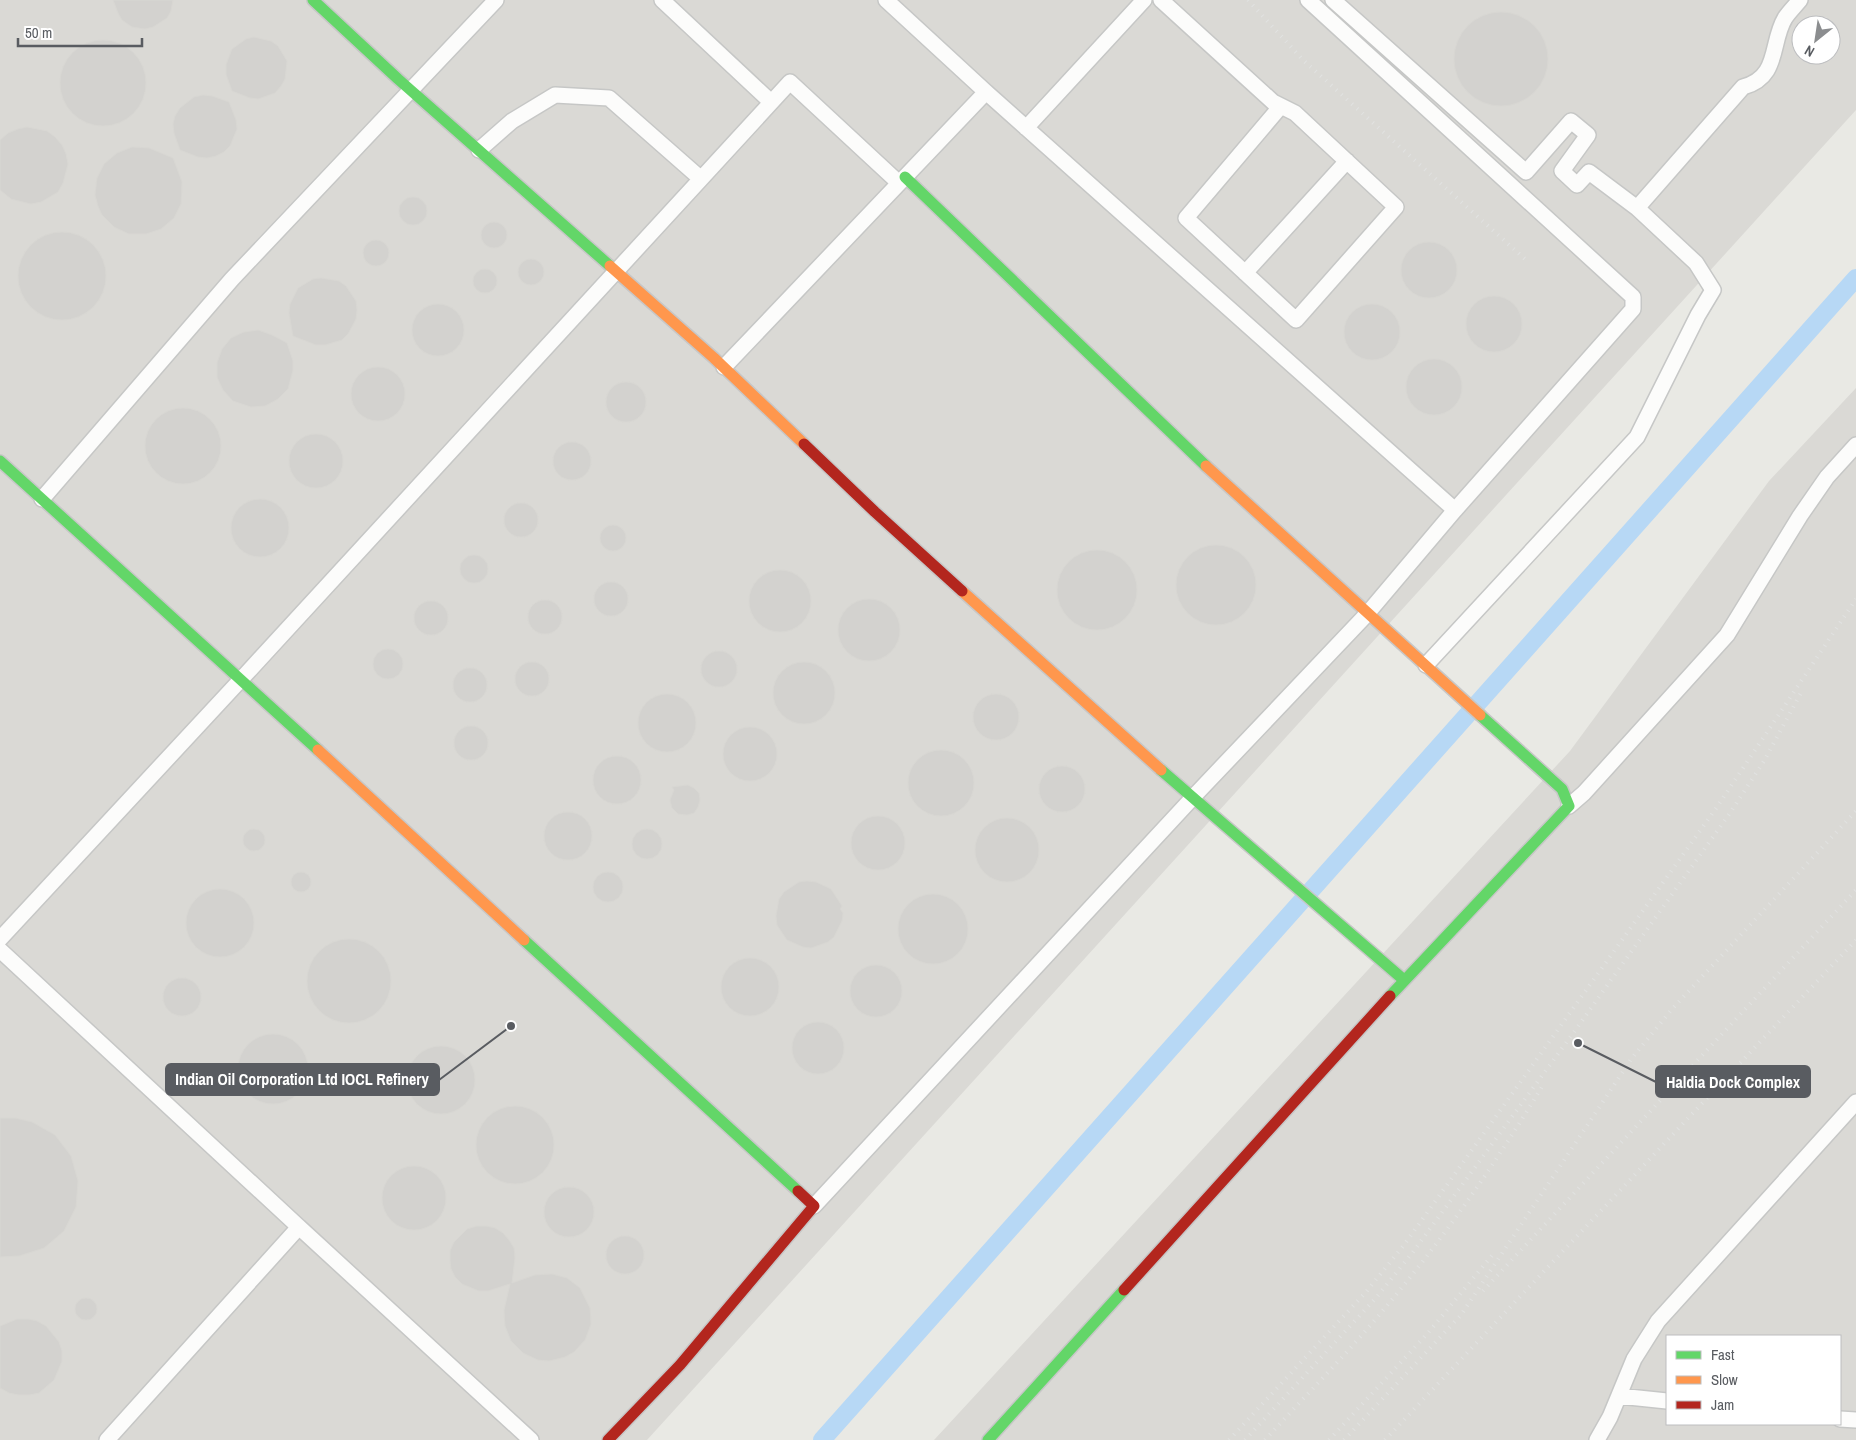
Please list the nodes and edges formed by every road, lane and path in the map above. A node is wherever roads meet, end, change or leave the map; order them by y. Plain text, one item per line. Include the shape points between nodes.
1 (313, 0) edge
2 (496, 0) edge
3 (662, 0) edge
4 (886, 0) edge
5 (1144, 0) edge
6 (1161, 0) edge
7 (1308, 0) edge
8 (1333, 0) edge
9 (1800, 0) edge
10 (411, 90) junction
11 (986, 92) junction
12 (771, 102) junction
13 (1281, 106) junction
14 (1026, 128) junction
15 (479, 150) junction
16 (1347, 161) junction
17 (700, 178) junction
18 (902, 180) junction
19 (1637, 208) junction
20 (615, 270) junction
21 (1245, 273) junction
22 (724, 367) junction
23 (1856, 446) edge
24 (0, 461) edge
25 (42, 499) junction
26 (1454, 510) junction
27 (1367, 614) junction
28 (1426, 665) junction
29 (241, 679) junction
30 (1192, 798) junction
31 (1569, 806) junction
32 (0, 939) edge
33 (0, 950) edge
34 (1404, 980) junction
35 (1856, 1102) edge
36 (814, 1206) junction
37 (299, 1227) junction
38 (1619, 1396) junction
39 (1666, 1401) edge
40 (1841, 1419) edge
41 (1856, 1420) edge
42 (107, 1440) edge
43 (530, 1440) edge
44 (608, 1440) edge
45 (988, 1440) edge
46 (1597, 1440) edge

1 - 10 street
2 - 10 street
3 - 12 street
4 - 11 street
5 - 14 street
6 - 13 street
7 - 26 street via 1633,297 1633,309
8 - 19 street via 1526,172 1571,121 1588,135 1562,171 1577,185 1589,172
9 - 19 street via 1785,18 1774,54 1762,77 1743,87
10 - 15 street
10 - 25 street via 232,279
11 - 14 street
11 - 18 street
12 - 17 street
12 - 18 street via 790,82
13 - 16 street via 1295,113
13 - 21 street via 1186,218
14 - 26 street
15 - 17 street via 512,121 555,95 610,98
15 - 20 street
16 - 21 street
16 - 21 street via 1396,207 1296,320
17 - 20 street
18 - 22 street
18 - 27 street
19 - 28 street via 1696,263 1713,290 1637,436
20 - 22 street
20 - 29 street
22 - 30 street via 875,512
23 - 31 street via 1827,478 1800,516 1727,634
24 - 25 street
25 - 29 street
26 - 27 street
27 - 28 street
27 - 30 street
28 - 31 street via 1562,788
29 - 32 street
29 - 36 street
30 - 34 street
30 - 36 street
31 - 34 street
33 - 37 street
34 - 45 street
35 - 38 street via 1658,1321 1634,1359
36 - 44 street via 680,1365
37 - 42 street
37 - 43 street
38 - 39 street
38 - 46 street
40 - 41 street

